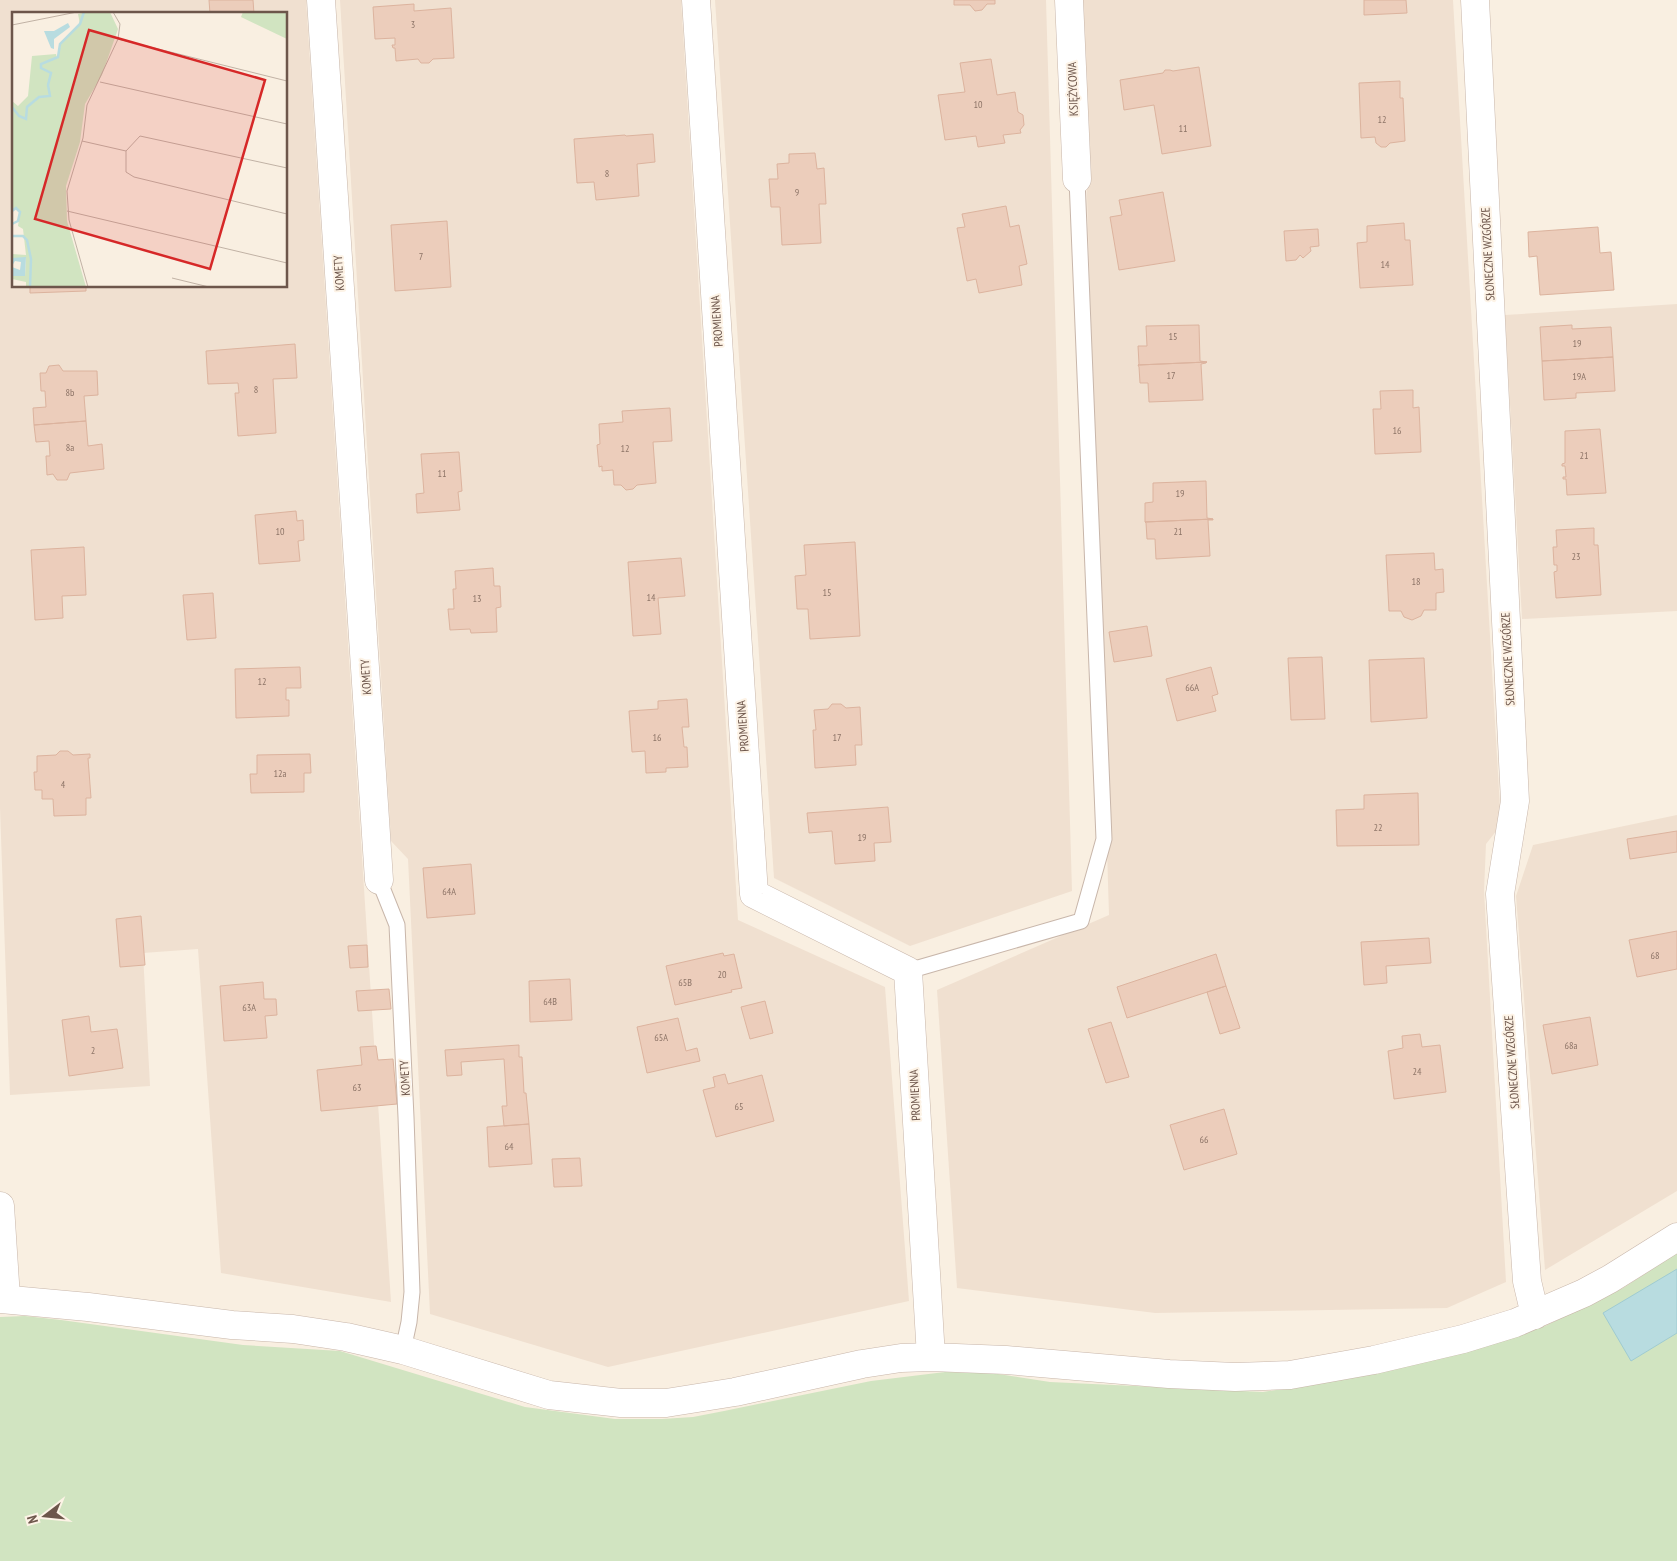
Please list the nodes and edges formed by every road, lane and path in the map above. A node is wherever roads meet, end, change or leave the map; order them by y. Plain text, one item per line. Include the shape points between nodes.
1 (321, 0) edge
2 (696, 0) edge
3 (1069, 0) edge
4 (1475, 0) edge
5 (1077, 179) joint
6 (379, 880) joint
7 (908, 971) junction
8 (0, 1206) edge
9 (1677, 1237) edge
10 (3, 1298) edge
11 (1535, 1315) junction
12 (403, 1350) junction
13 (931, 1357) junction

1 - 6 street, KOMETY
2 - 7 street, PROMIENNA via 754,894
3 - 5 street, KSIĘŻYCOWA
4 - 11 street, SŁONECZNE WZGÓRZE via 1515,801 1500,894 1527,1281
5 - 7 lane via 1104,839 1081,921
6 - 12 lane, KOMETY via 397,925 412,1292
7 - 13 street, PROMIENNA
8 - 10 street
9 - 11 street via 1610,1279
10 - 12 street via 232,1325 293,1329
11 - 13 street via 1463,1339 1290,1375 1169,1374
12 - 13 street via 549,1395 621,1403 676,1402 862,1364

